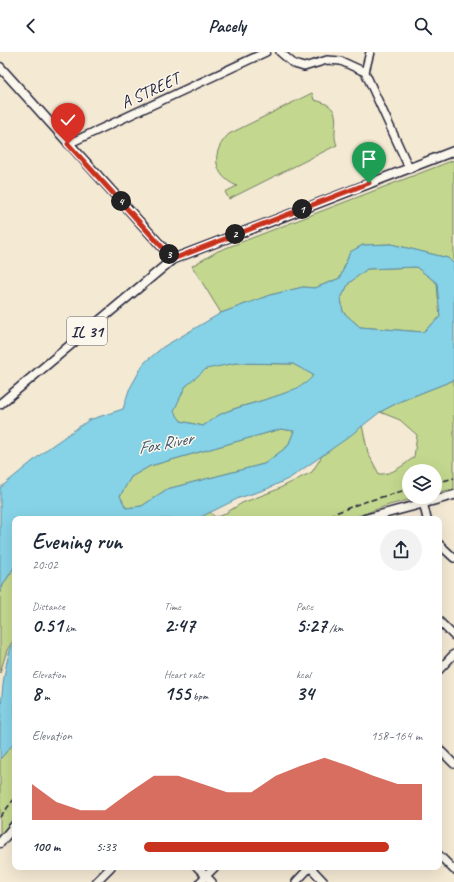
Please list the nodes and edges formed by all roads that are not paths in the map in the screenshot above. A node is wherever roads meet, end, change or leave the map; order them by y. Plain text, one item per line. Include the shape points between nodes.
1 (266, 52) edge
2 (280, 52) edge
3 (370, 52) edge
4 (0, 67) edge
5 (365, 72) junction
6 (68, 144) junction
7 (454, 151) edge
8 (409, 168) junction
9 (173, 259) junction
10 (0, 404) edge
11 (454, 495) edge
12 (442, 498) edge
13 (416, 504) edge
14 (423, 504) edge
15 (374, 516) edge
16 (426, 516) edge
17 (442, 547) edge
18 (454, 558) edge
19 (442, 624) edge
20 (454, 636) edge
21 (454, 654) edge
22 (442, 667) edge
23 (442, 752) edge
24 (454, 764) edge
25 (12, 829) edge
26 (0, 844) edge
27 (442, 858) edge
28 (108, 870) edge
29 (200, 870) edge
30 (212, 870) edge
31 (307, 870) edge
32 (313, 870) edge
33 (454, 870) edge
34 (206, 876) junction
35 (96, 882) edge
36 (200, 882) edge
37 (212, 882) edge
38 (296, 882) edge
39 (324, 882) edge

1 - 6 street, A STREET
2 - 5 street via 294,64 304,66 327,60 341,61
3 - 5 street
4 - 6 main road
5 - 8 street
6 - 9 main road
7 - 8 main road, IL 31
8 - 9 main road, IL 31
9 - 10 main road, IL 31
11 - 12 main road
13 - 15 main road
14 - 16 street
17 - 18 street
19 - 20 street
21 - 22 street
23 - 24 street
25 - 26 main road
27 - 33 street
28 - 35 street
29 - 34 street
30 - 34 street
31 - 38 street
32 - 39 street
34 - 36 street
34 - 37 street

